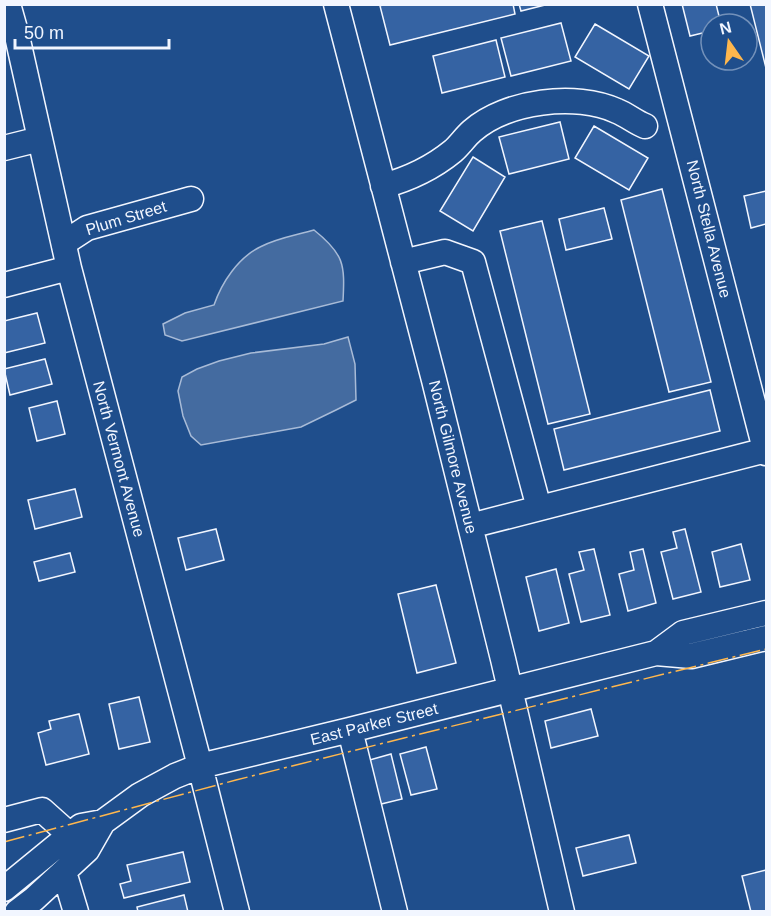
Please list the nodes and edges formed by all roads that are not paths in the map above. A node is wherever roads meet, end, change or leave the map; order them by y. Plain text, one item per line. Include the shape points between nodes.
1 (336, 4) edge
2 (650, 4) edge
3 (7, 7) edge
4 (645, 126) dead end
5 (40, 139) junction
6 (4, 148) edge
7 (383, 186) junction
8 (191, 199) dead end
9 (64, 243) junction
10 (403, 262) junction
11 (69, 268) junction
12 (4, 285) edge
13 (766, 451) edge
14 (539, 508) junction
15 (470, 526) junction
16 (766, 613) edge
17 (766, 638) edge
18 (656, 653) junction
19 (509, 690) junction
20 (350, 730) junction
21 (200, 766) junction
22 (4, 820) edge
23 (103, 822) junction
24 (70, 836) junction
25 (64, 872) junction
26 (4, 889) edge
27 (17, 912) edge
28 (76, 912) edge
29 (237, 912) edge
30 (395, 912) edge
31 (562, 912) edge

1 - 7 street, North Gilmore Avenue
2 - 13 street, North Stella Avenue
3 - 5 street, North Vermont Avenue
4 - 7 street via 618,111 581,102 556,100 526,105 495,116 472,130 427,169
5 - 6 street
5 - 9 street, North Vermont Avenue
7 - 10 street, North Gilmore Avenue
8 - 9 street, Plum Street via 87,228
9 - 11 street, North Vermont Avenue
10 - 14 street via 445,252 472,262
10 - 15 street, North Gilmore Avenue
11 - 12 street
11 - 21 street, North Vermont Avenue
13 - 14 street
14 - 15 street
15 - 19 street, North Gilmore Avenue
16 - 18 street, East Parker Street via 683,633
17 - 18 street, East Parker Street via 691,656
18 - 19 street, East Parker Street
19 - 20 street, East Parker Street
19 - 31 street, North Gilmore Avenue
20 - 21 street, East Parker Street
20 - 30 street
21 - 23 street, East Parker Street via 140,795
21 - 29 street, North Vermont Avenue
22 - 24 street via 42,810
23 - 24 street, East Parker Street via 81,826
23 - 25 street, East Parker Street via 87,850
24 - 26 street, East Parker Street
25 - 27 street, East Parker Street
25 - 28 street

